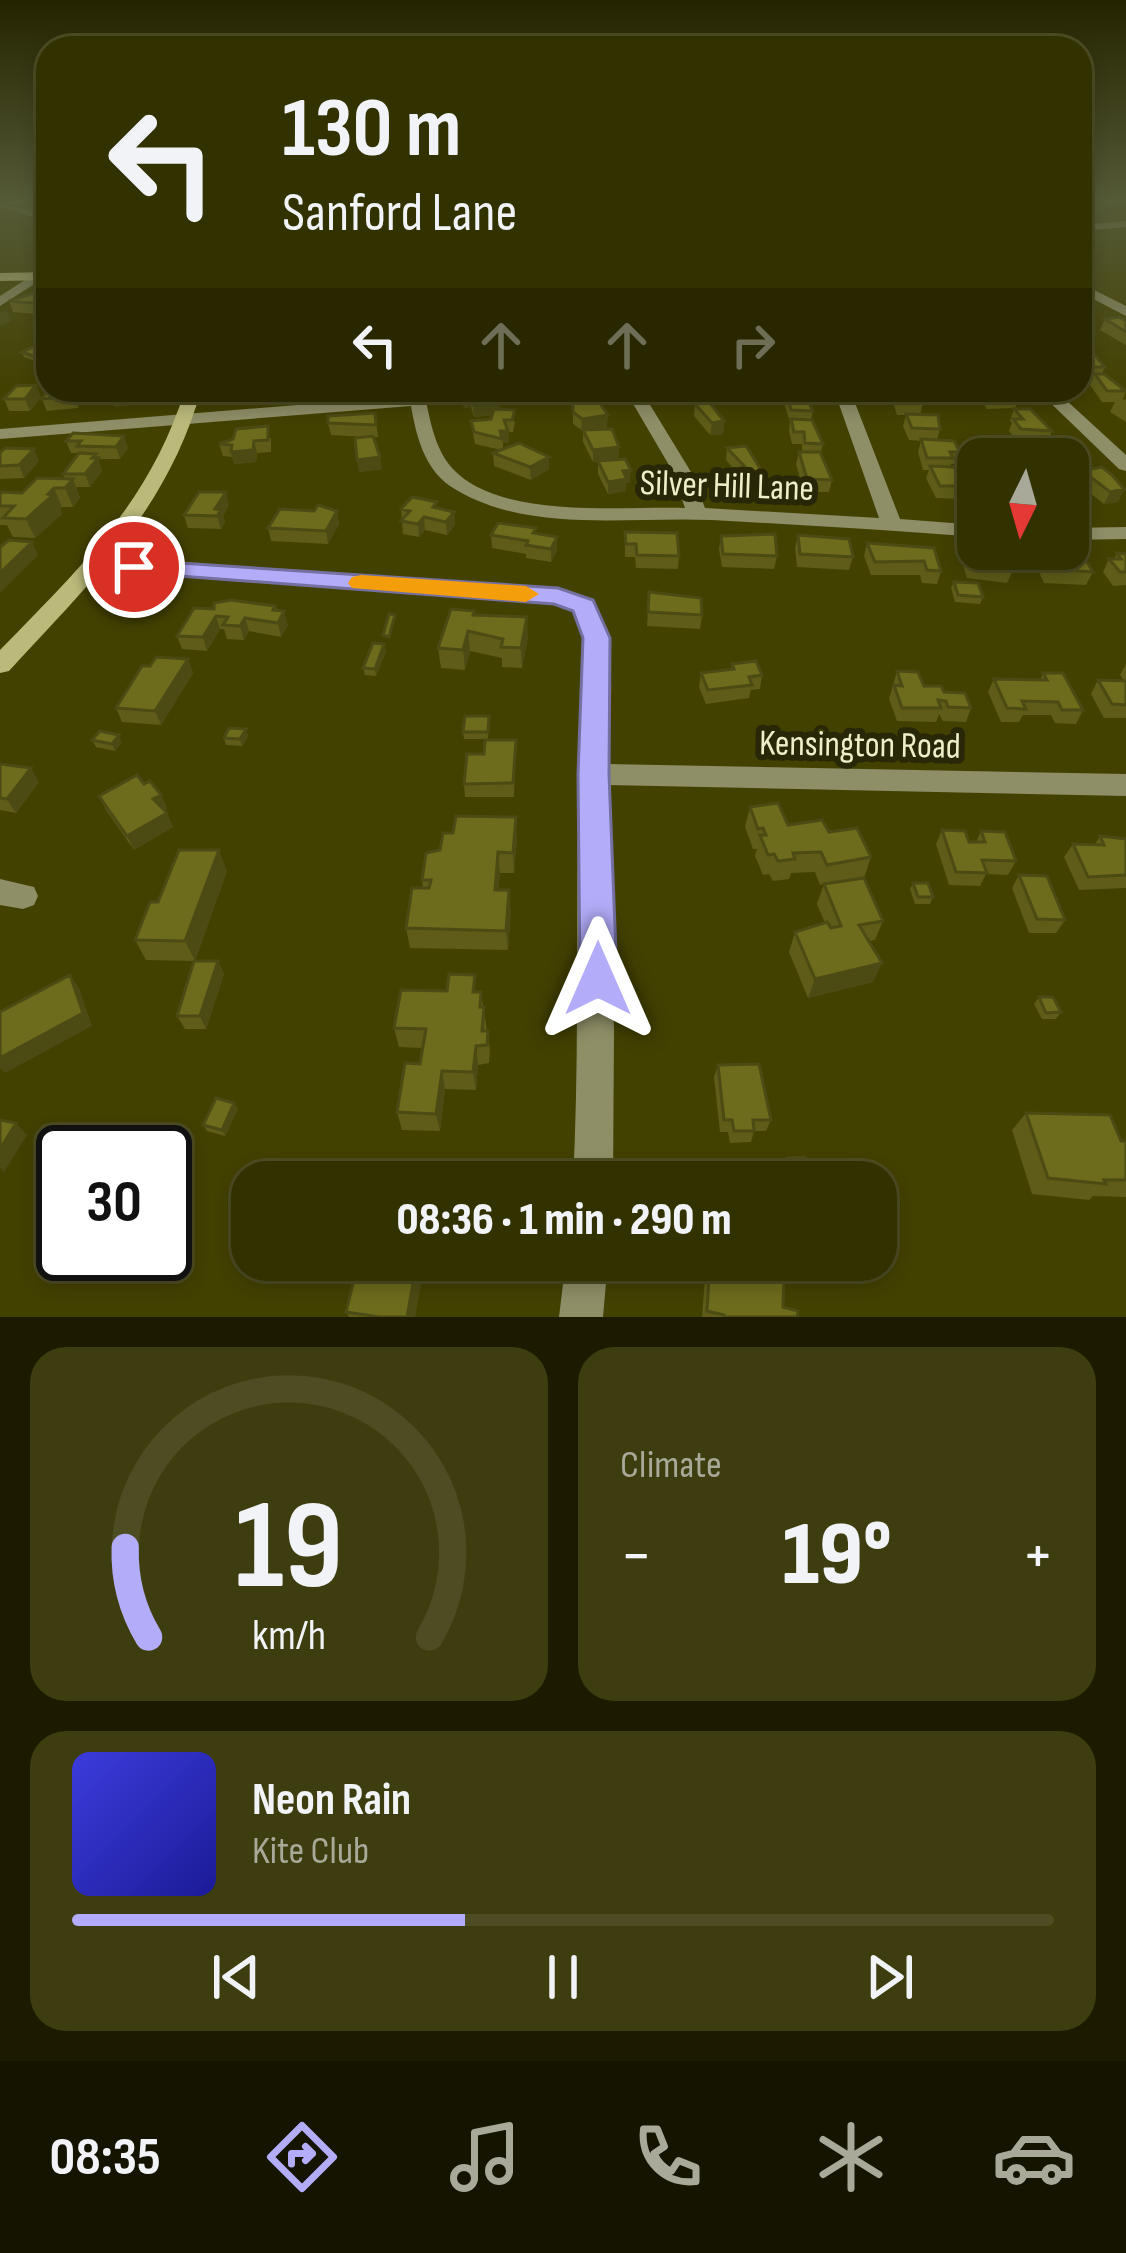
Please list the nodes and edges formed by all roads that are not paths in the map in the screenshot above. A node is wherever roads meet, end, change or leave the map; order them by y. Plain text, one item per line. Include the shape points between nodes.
1 (36, 276) edge
2 (0, 277) edge
3 (36, 281) edge
4 (1092, 294) edge
5 (0, 302) edge
6 (1126, 312) edge
7 (191, 402) edge
8 (355, 402) edge
9 (419, 402) edge
10 (640, 402) edge
11 (846, 402) edge
12 (1058, 402) edge
13 (187, 421) junction
14 (0, 434) edge
15 (1126, 465) edge
16 (697, 513) junction
17 (892, 525) junction
18 (957, 530) edge
19 (1126, 533) edge
20 (1089, 534) edge
21 (96, 562) junction
22 (0, 664) edge
23 (593, 774) junction
24 (1126, 785) edge
25 (594, 1161) edge
26 (585, 1281) edge
27 (581, 1317) edge

1 - 2 main road
3 - 5 street
4 - 6 street
7 - 13 main road
8 - 13 street
9 - 16 street, Silver Hill Lane via 435,458 475,491 560,510
10 - 16 street
11 - 17 street
12 - 15 street
13 - 14 street
13 - 21 main road via 155,488
16 - 17 street, Silver Hill Lane
17 - 18 street, Silver Hill Lane
19 - 20 street
21 - 22 main road
21 - 23 street via 573,600 591,615 596,638
23 - 24 street, Kensington Road
23 - 25 street
26 - 27 street

